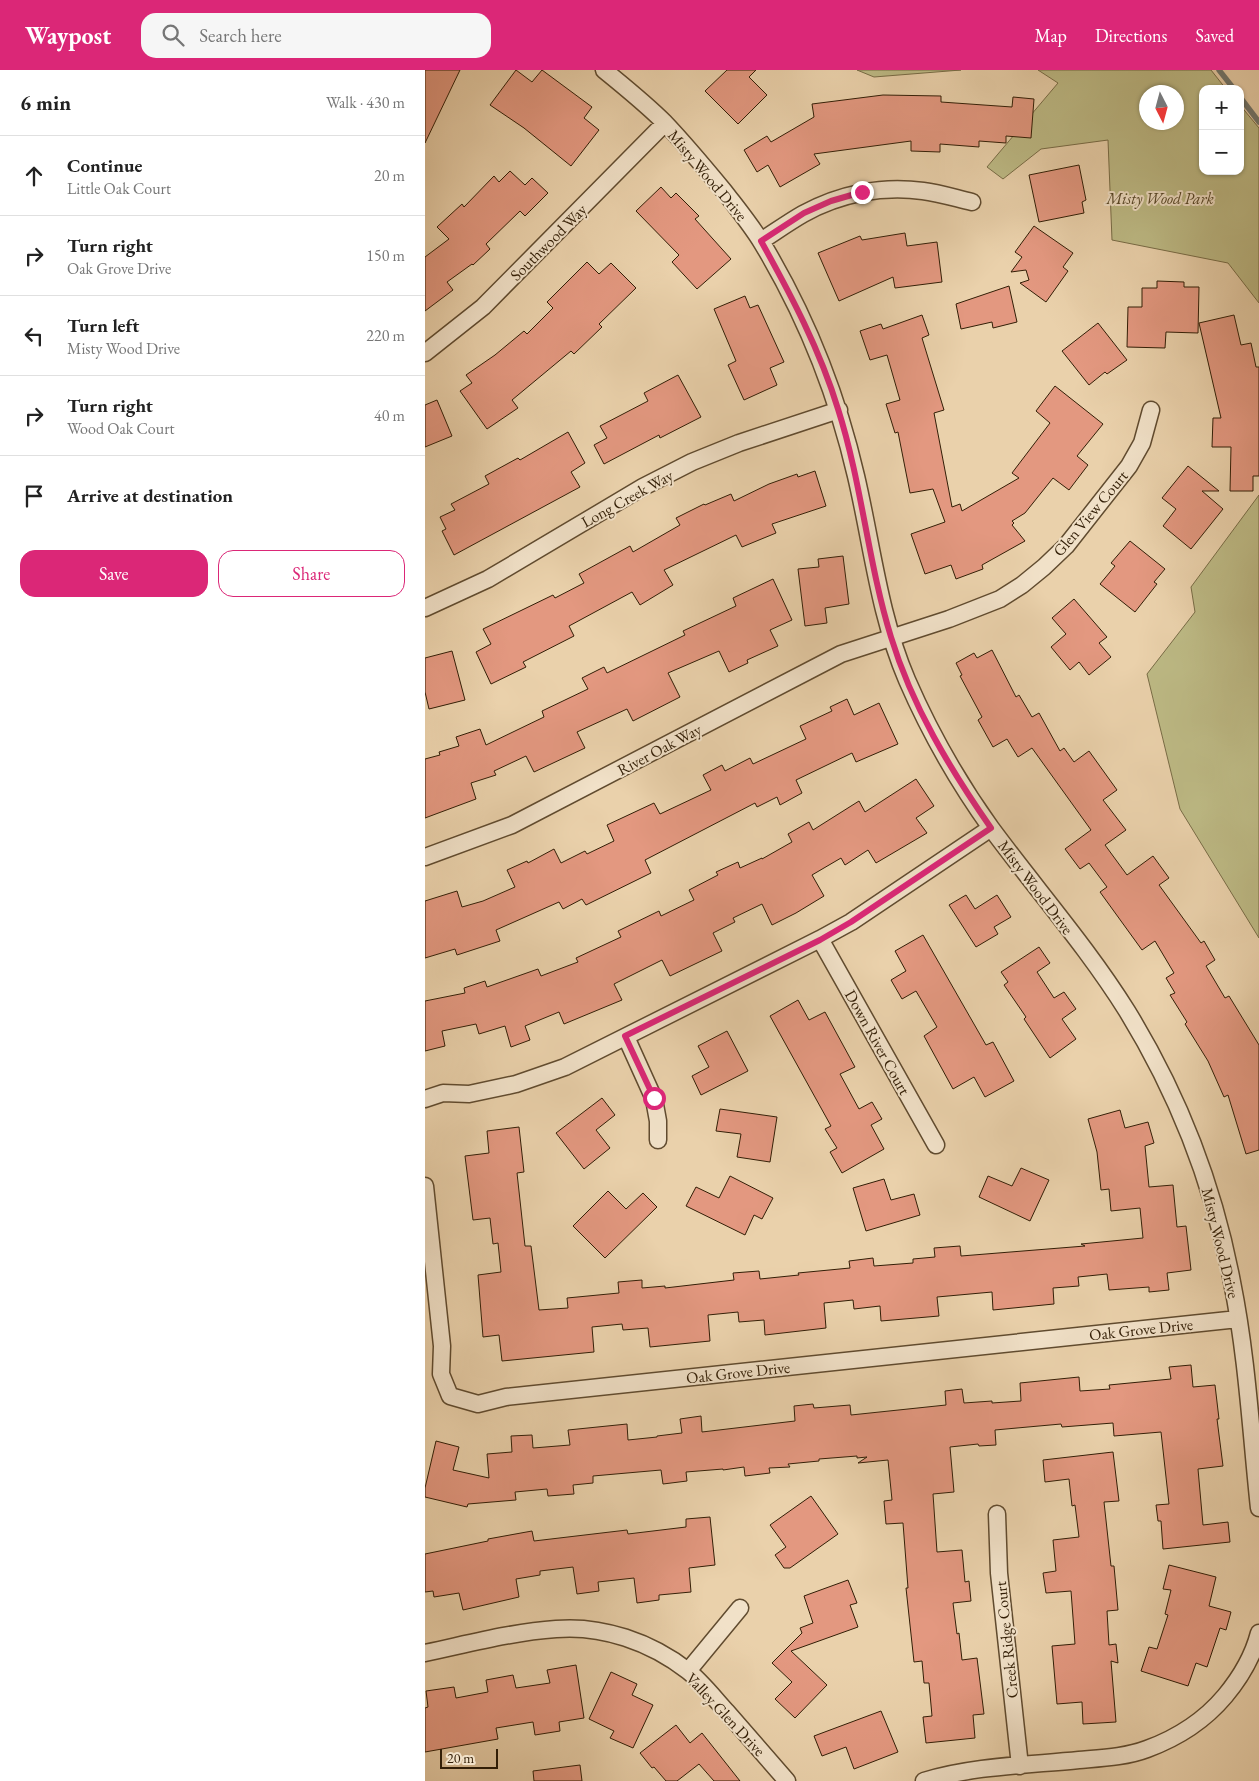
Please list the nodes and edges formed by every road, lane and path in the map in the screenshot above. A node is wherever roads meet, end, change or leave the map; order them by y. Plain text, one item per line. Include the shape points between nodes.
1 (604, 70) edge
2 (665, 123) junction
3 (971, 202) dead end
4 (761, 241) junction
5 (425, 353) edge
6 (839, 410) junction
7 (1151, 410) dead end
8 (425, 608) edge
9 (891, 638) junction
10 (991, 828) junction
11 (425, 857) edge
12 (820, 940) junction
13 (625, 1036) junction
14 (425, 1099) edge
15 (658, 1140) dead end
16 (936, 1145) dead end
17 (425, 1186) edge
18 (1238, 1319) junction
19 (1259, 1508) edge
20 (997, 1514) dead end
21 (740, 1608) dead end
22 (1259, 1633) edge
23 (425, 1653) edge
24 (688, 1671) junction
25 (1020, 1766) junction
26 (787, 1781) edge
27 (924, 1781) edge

1 - 2 street, Misty Wood Drive
2 - 4 street, Misty Wood Drive via 711,175
2 - 5 street, Southwood Way via 483,308
3 - 4 street via 923,191 892,189 862,192 804,213
4 - 6 street, Misty Wood Drive via 799,311
6 - 8 street, Long Creek Way via 692,462 643,487 488,579
6 - 9 street, Misty Wood Drive
7 - 9 street, Glen View Court via 1142,443 1129,466 1066,546 1044,567 1000,599 949,620
9 - 10 street, Misty Wood Drive via 905,676 948,763
9 - 11 street, River Oak Way via 818,665 513,824
10 - 12 street
10 - 18 street, Misty Wood Drive via 1094,963 1154,1058 1178,1108 1214,1206
12 - 13 street
12 - 16 street, Down River Court
13 - 14 street via 565,1067 516,1084
13 - 15 street via 654,1098 659,1121
17 - 18 street, Oak Grove Drive via 442,1346 441,1374 450,1396 478,1404 516,1396
18 - 19 street, Misty Wood Drive
20 - 25 street, Creek Ridge Court via 999,1573
21 - 24 street
22 - 25 street via 1245,1667 1231,1688 1215,1707 1174,1738 1145,1750 1115,1757
23 - 24 street, Valley Glen Drive via 527,1632 586,1629 637,1642
24 - 26 street, Valley Glen Drive
25 - 27 street via 963,1772

